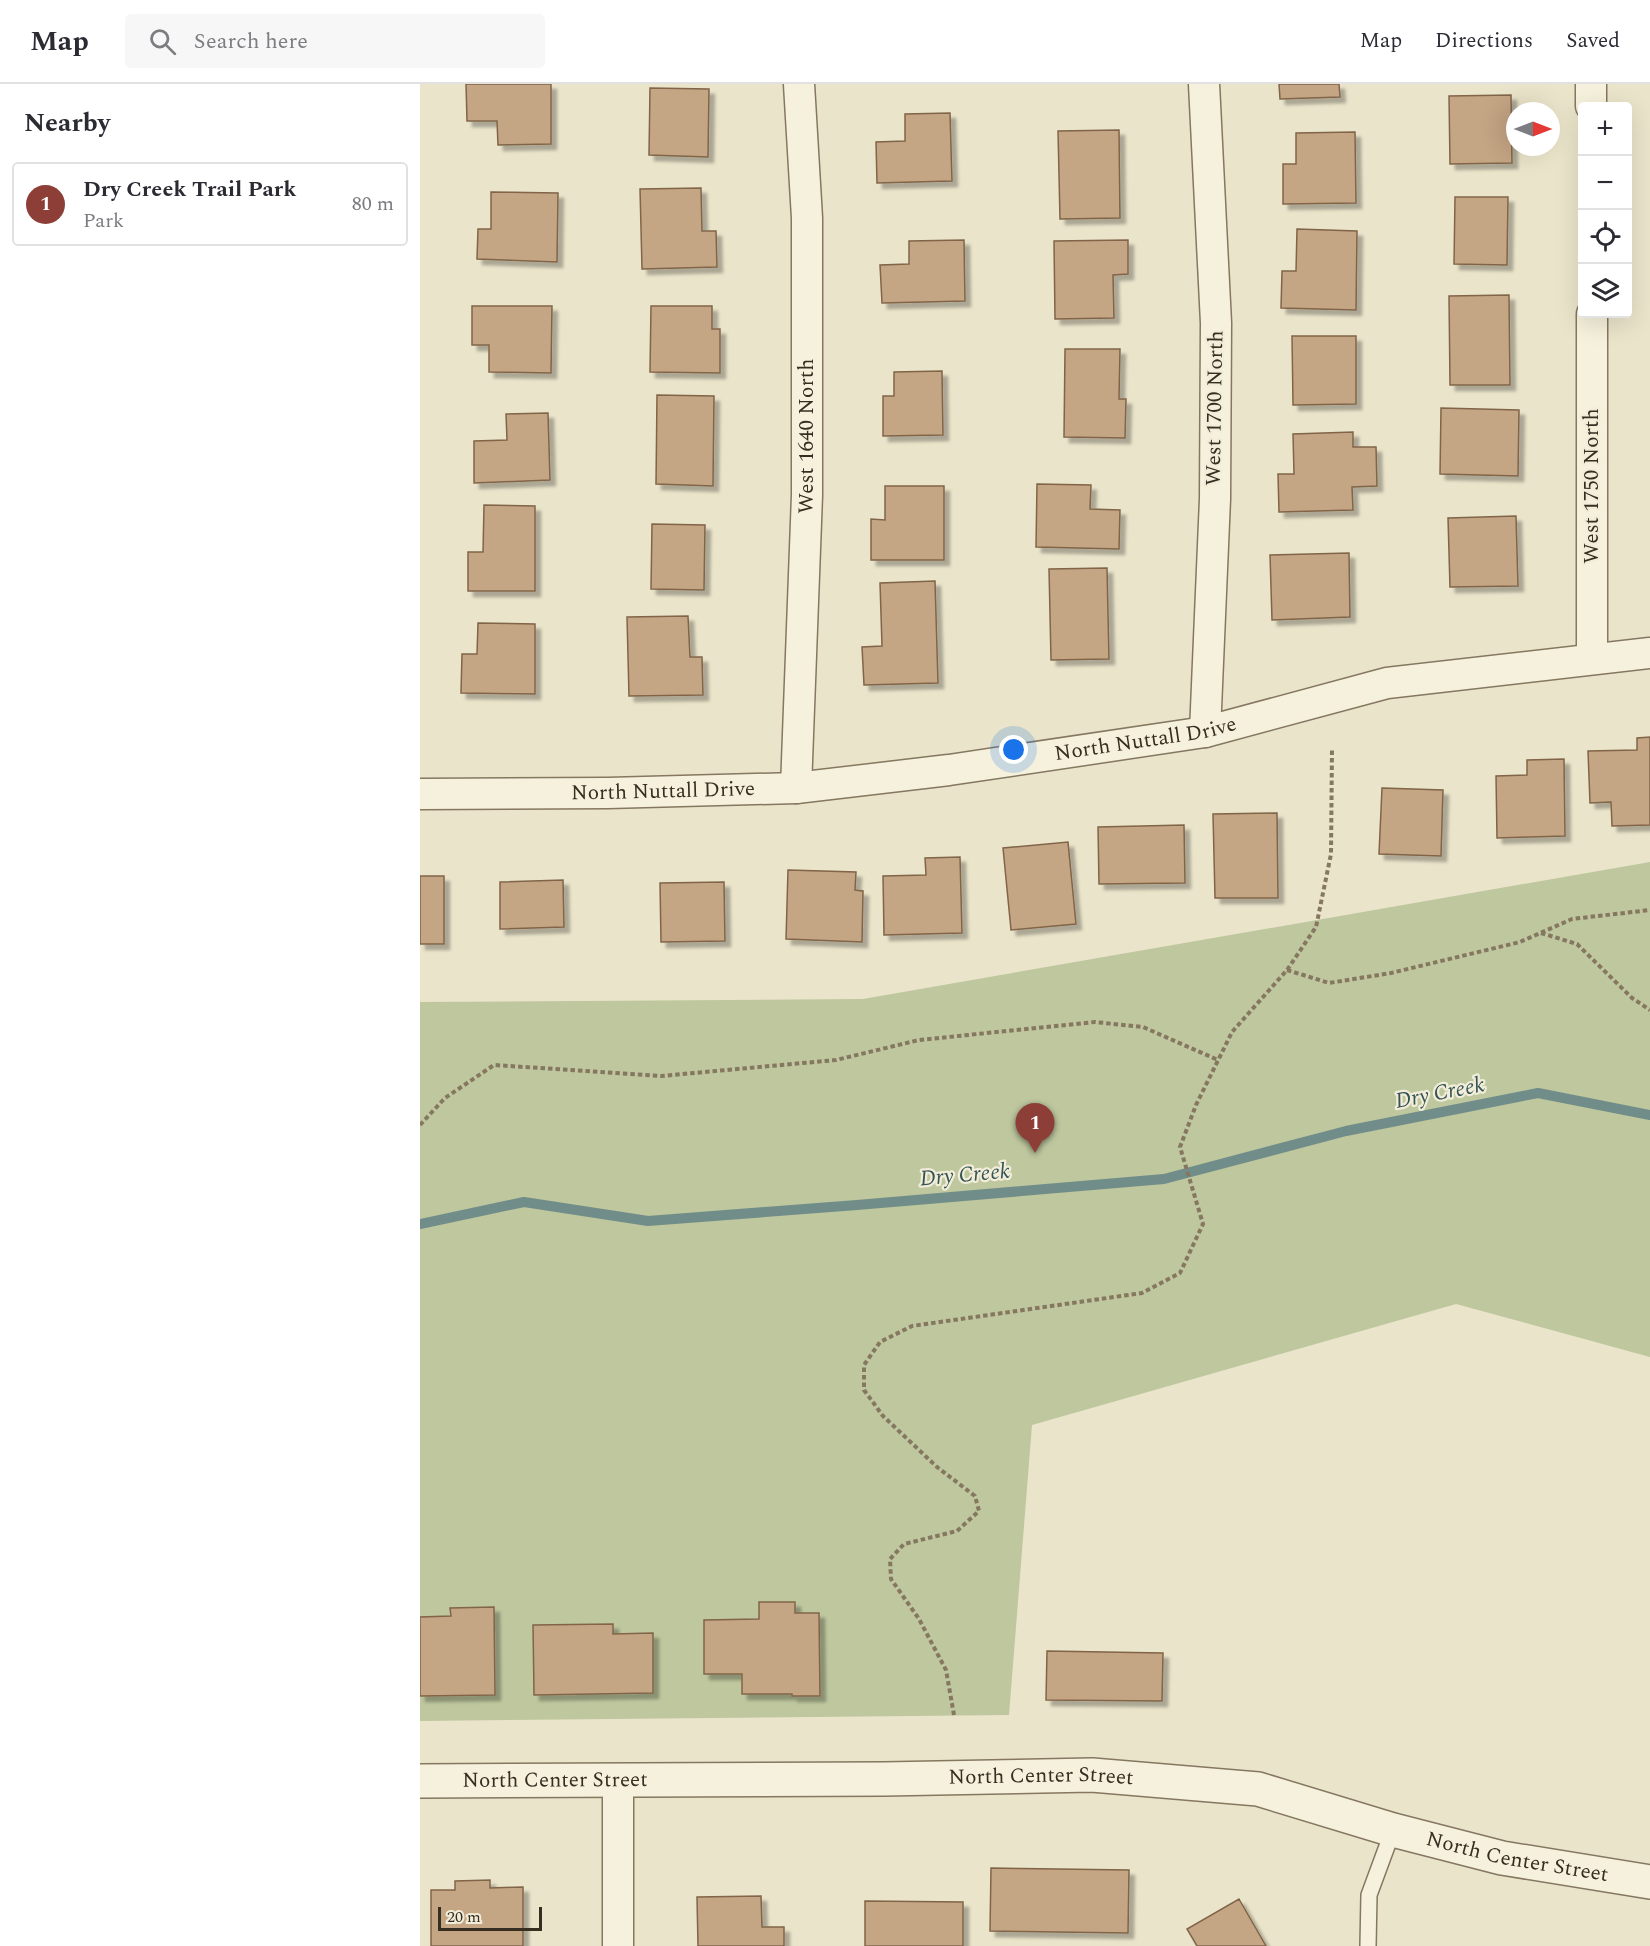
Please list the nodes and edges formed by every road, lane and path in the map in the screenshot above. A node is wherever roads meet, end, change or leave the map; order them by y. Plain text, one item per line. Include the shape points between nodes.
1 (800, 84) edge
2 (1204, 84) edge
3 (1591, 84) edge
4 (1591, 102) edge
5 (1592, 318) edge
6 (1650, 653) edge
7 (1592, 659) junction
8 (1205, 732) junction
9 (1332, 748) dead end
10 (796, 788) junction
11 (420, 794) edge
12 (1650, 910) edge
13 (1541, 933) junction
14 (1287, 970) junction
15 (1650, 1010) edge
16 (1218, 1060) junction
17 (420, 1125) edge
18 (954, 1715) dead end
19 (618, 1779) junction
20 (420, 1781) edge
21 (1393, 1830) junction
22 (1650, 1882) edge
23 (618, 1946) edge
24 (1368, 1946) edge

1 - 10 street, West 1640 North via 807,218 807,495
2 - 8 street, West 1700 North via 1216,323 1215,499
3 - 4 street
5 - 7 street, West 1750 North
6 - 7 street, North Nuttall Drive
7 - 8 street, North Nuttall Drive via 1387,683
8 - 10 street, North Nuttall Drive
9 - 14 path via 1331,854 1316,927
10 - 11 street, North Nuttall Drive
12 - 13 path via 1572,919
13 - 14 path via 1520,942 1391,973 1329,983
13 - 15 path via 1578,944 1632,998
14 - 16 path via 1232,1032
16 - 17 path via 1143,1027 1095,1022 919,1040 836,1060 661,1076 494,1065 445,1098
16 - 18 path via 1180,1147 1203,1224 1180,1273 1142,1293 912,1326 880,1342 864,1365 864,1390 883,1416 937,1467 975,1496 979,1511 957,1531 904,1544 890,1559 891,1579 919,1618 946,1670
19 - 20 street, North Center Street
19 - 21 street, North Center Street via 1092,1775 1258,1789
19 - 23 street
21 - 22 street, North Center Street via 1502,1858
21 - 24 lane via 1369,1895

